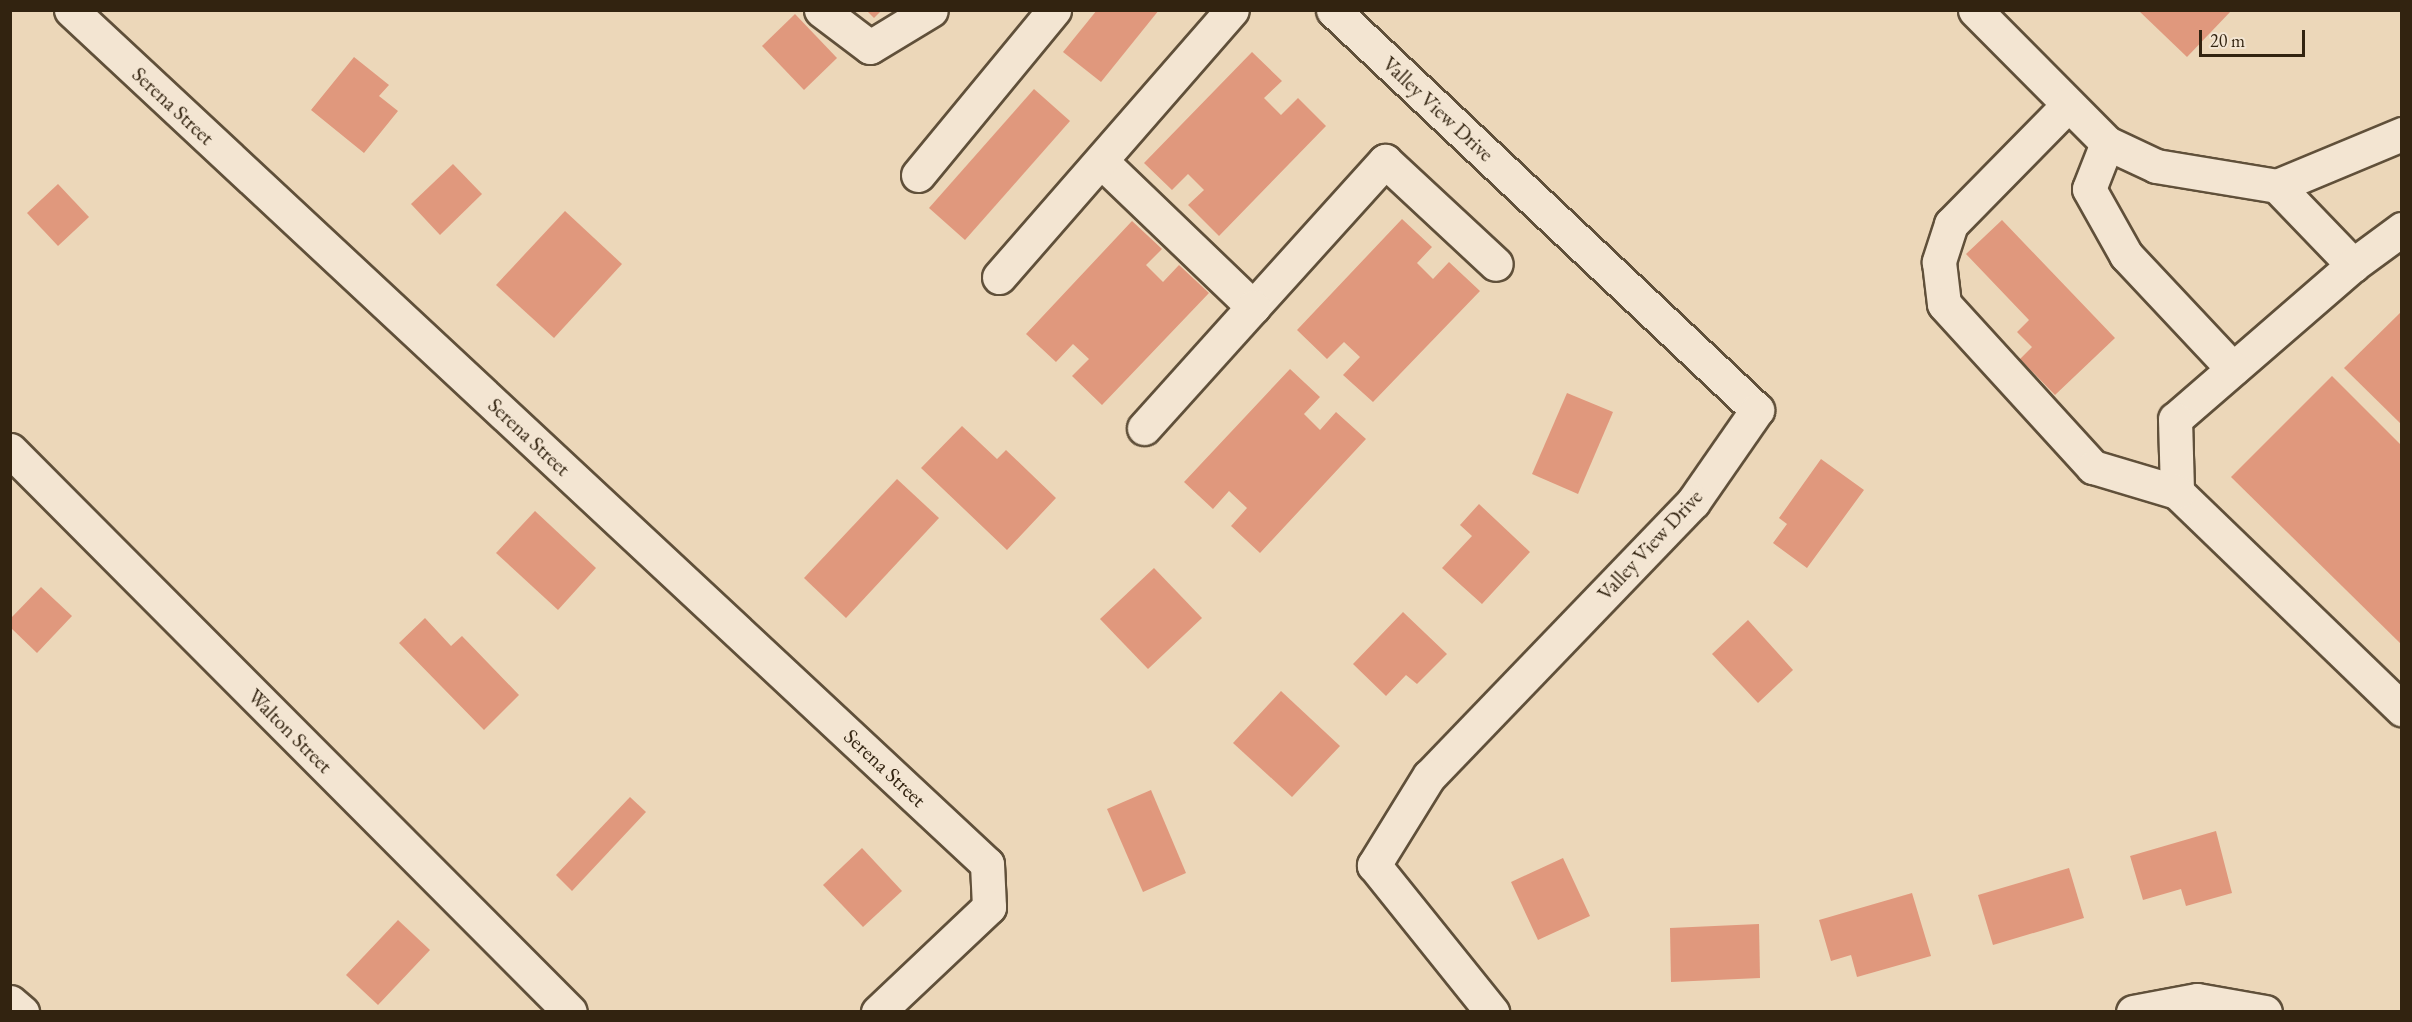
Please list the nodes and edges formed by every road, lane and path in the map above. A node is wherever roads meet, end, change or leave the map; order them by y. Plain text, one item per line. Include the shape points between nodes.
1 (71, 10) edge
2 (820, 10) edge
3 (931, 10) edge
4 (1054, 10) edge
5 (1232, 10) edge
6 (1333, 10) edge
7 (1975, 10) edge
8 (2068, 105) junction
9 (2402, 134) edge
10 (2107, 143) junction
11 (1101, 161) junction
12 (918, 175) dead end
13 (2277, 186) junction
14 (2402, 229) edge
15 (1496, 264) dead end
16 (2353, 265) junction
17 (999, 277) dead end
18 (1253, 307) junction
19 (2233, 369) junction
20 (1144, 428) dead end
21 (10, 450) edge
22 (2177, 492) junction
23 (2402, 709) edge
24 (10, 1002) edge
25 (22, 1011) edge
26 (570, 1011) edge
27 (878, 1011) edge
28 (1492, 1011) edge
29 (2133, 1011) edge
30 (2265, 1011) edge

1 - 27 street, Serena Street via 987,864 989,907
2 - 3 street via 870,47
4 - 12 street
5 - 11 street
6 - 28 street, Valley View Drive via 1757,410 1694,502 1429,776 1374,865
7 - 8 street
8 - 10 street
8 - 22 street via 1951,224 1939,262 1944,304 2093,467
9 - 13 street
10 - 13 street via 2156,166
10 - 19 street via 2089,189 2126,255
11 - 17 street
11 - 18 street
13 - 16 street
14 - 16 street
15 - 18 street via 1385,161
16 - 19 street
18 - 20 street
19 - 22 street via 2175,419
21 - 26 street, Walton Street
22 - 23 street
24 - 25 street
29 - 30 street via 2197,1000

